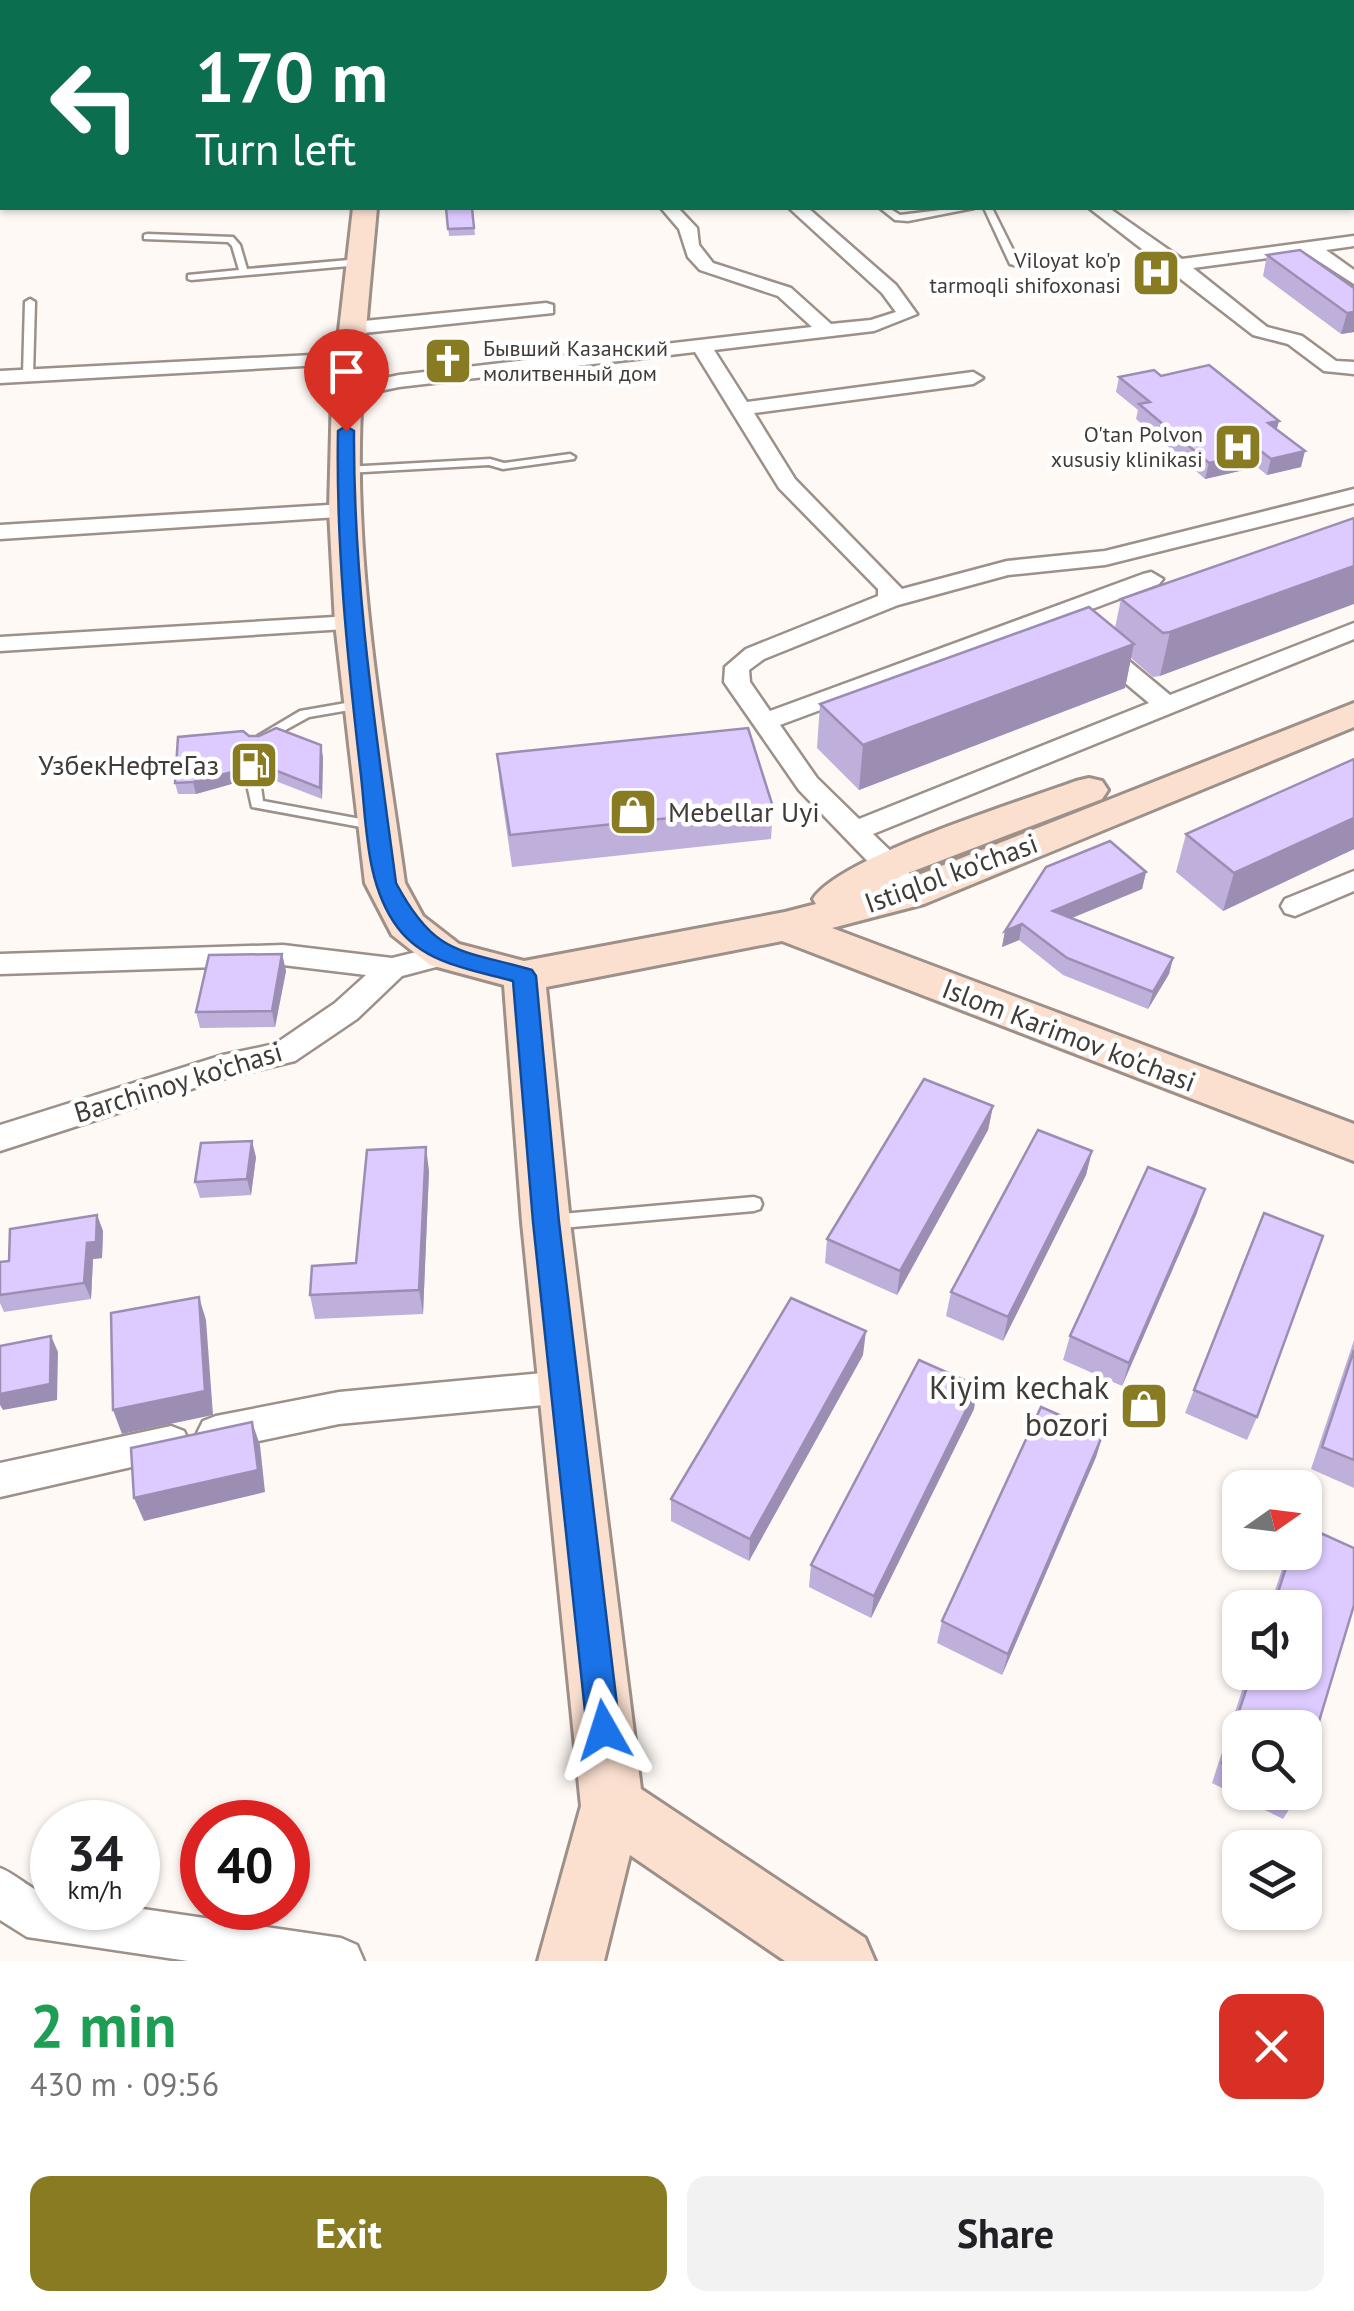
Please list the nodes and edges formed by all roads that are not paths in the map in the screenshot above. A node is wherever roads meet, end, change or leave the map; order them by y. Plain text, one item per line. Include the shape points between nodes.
1 (365, 210) edge
2 (671, 210) edge
3 (800, 210) edge
4 (887, 210) edge
5 (958, 210) edge
6 (989, 210) edge
7 (1101, 210) edge
8 (146, 237) dead end
9 (1354, 240) edge
10 (1309, 247) junction
11 (360, 262) junction
12 (1015, 264) dead end
13 (1178, 265) junction
14 (244, 273) junction
15 (191, 277) dead end
16 (1354, 278) edge
17 (30, 302) dead end
18 (546, 309) dead end
19 (826, 330) junction
20 (702, 345) junction
21 (350, 360) junction
22 (1354, 368) edge
23 (28, 375) junction
24 (0, 377) edge
25 (973, 378) dead end
26 (741, 408) junction
27 (570, 457) dead end
28 (346, 470) junction
29 (1354, 496) edge
30 (1296, 510) junction
31 (345, 511) junction
32 (1323, 529) edge
33 (0, 532) edge
34 (1151, 579) dead end
35 (890, 600) junction
36 (1058, 614) junction
37 (352, 623) junction
38 (1354, 630) edge
39 (1, 646) edge
40 (1354, 688) edge
41 (363, 704) junction
42 (1167, 705) junction
43 (1354, 714) edge
44 (765, 722) junction
45 (256, 740) edge
46 (254, 780) dead end
47 (378, 826) junction
48 (853, 832) junction
49 (900, 880) junction
50 (1354, 880) edge
51 (1295, 906) dead end
52 (785, 926) junction
53 (445, 955) junction
54 (0, 964) edge
55 (392, 968) junction
56 (524, 976) junction
57 (0, 1138) edge
58 (1354, 1144) edge
59 (754, 1204) dead end
60 (546, 1222) junction
61 (564, 1387) junction
62 (0, 1480) edge
63 (612, 1806) junction
64 (0, 1890) edge
65 (342, 1961) edge
66 (571, 1961) edge
67 (842, 1961) edge

1 - 11 main road
2 - 19 street via 688,228 688,246 699,264 742,284 779,290
3 - 19 street via 889,288 907,314
4 - 5 lane via 898,218
6 - 12 lane
7 - 13 street
8 - 14 lane via 230,239
9 - 10 street
10 - 13 street
10 - 16 street
11 - 14 lane
11 - 21 main road
13 - 22 street via 1260,332 1294,340 1331,368
14 - 15 lane
17 - 23 lane
18 - 21 street
19 - 20 street
20 - 21 street via 400,381
20 - 26 street
21 - 23 street
21 - 28 main road
23 - 24 street
25 - 26 street
26 - 35 street via 788,483 890,588
27 - 28 lane via 503,466
28 - 31 main road
29 - 30 street
30 - 32 street
30 - 35 street via 1104,558 1007,568
31 - 33 street
31 - 37 main road
34 - 36 street
35 - 44 street via 737,667 737,682
36 - 42 street
36 - 44 street
37 - 39 street
37 - 41 main road
38 - 42 street
40 - 49 main road, Istiqlol ko'chasi
41 - 45 lane via 305,714
41 - 47 main road
42 - 48 street
43 - 49 main road, Istiqlol ko'chasi
44 - 48 street via 808,784
46 - 47 lane via 256,804
47 - 53 main road via 385,883 407,925
48 - 49 street
49 - 52 main road, Istiqlol ko'chasi
50 - 51 street
52 - 56 main road, Istiqlol ko'chasi
52 - 58 main road, Islom Karimov ko'chasi
53 - 55 street
53 - 56 main road
54 - 55 street via 283,955
55 - 57 street, Barchinoy ko'chasi via 346,1011 284,1053
56 - 60 main road
59 - 60 lane
60 - 61 main road
61 - 62 street via 339,1408
61 - 63 main road
63 - 66 main road
63 - 67 main road
64 - 65 street via 27,1914

